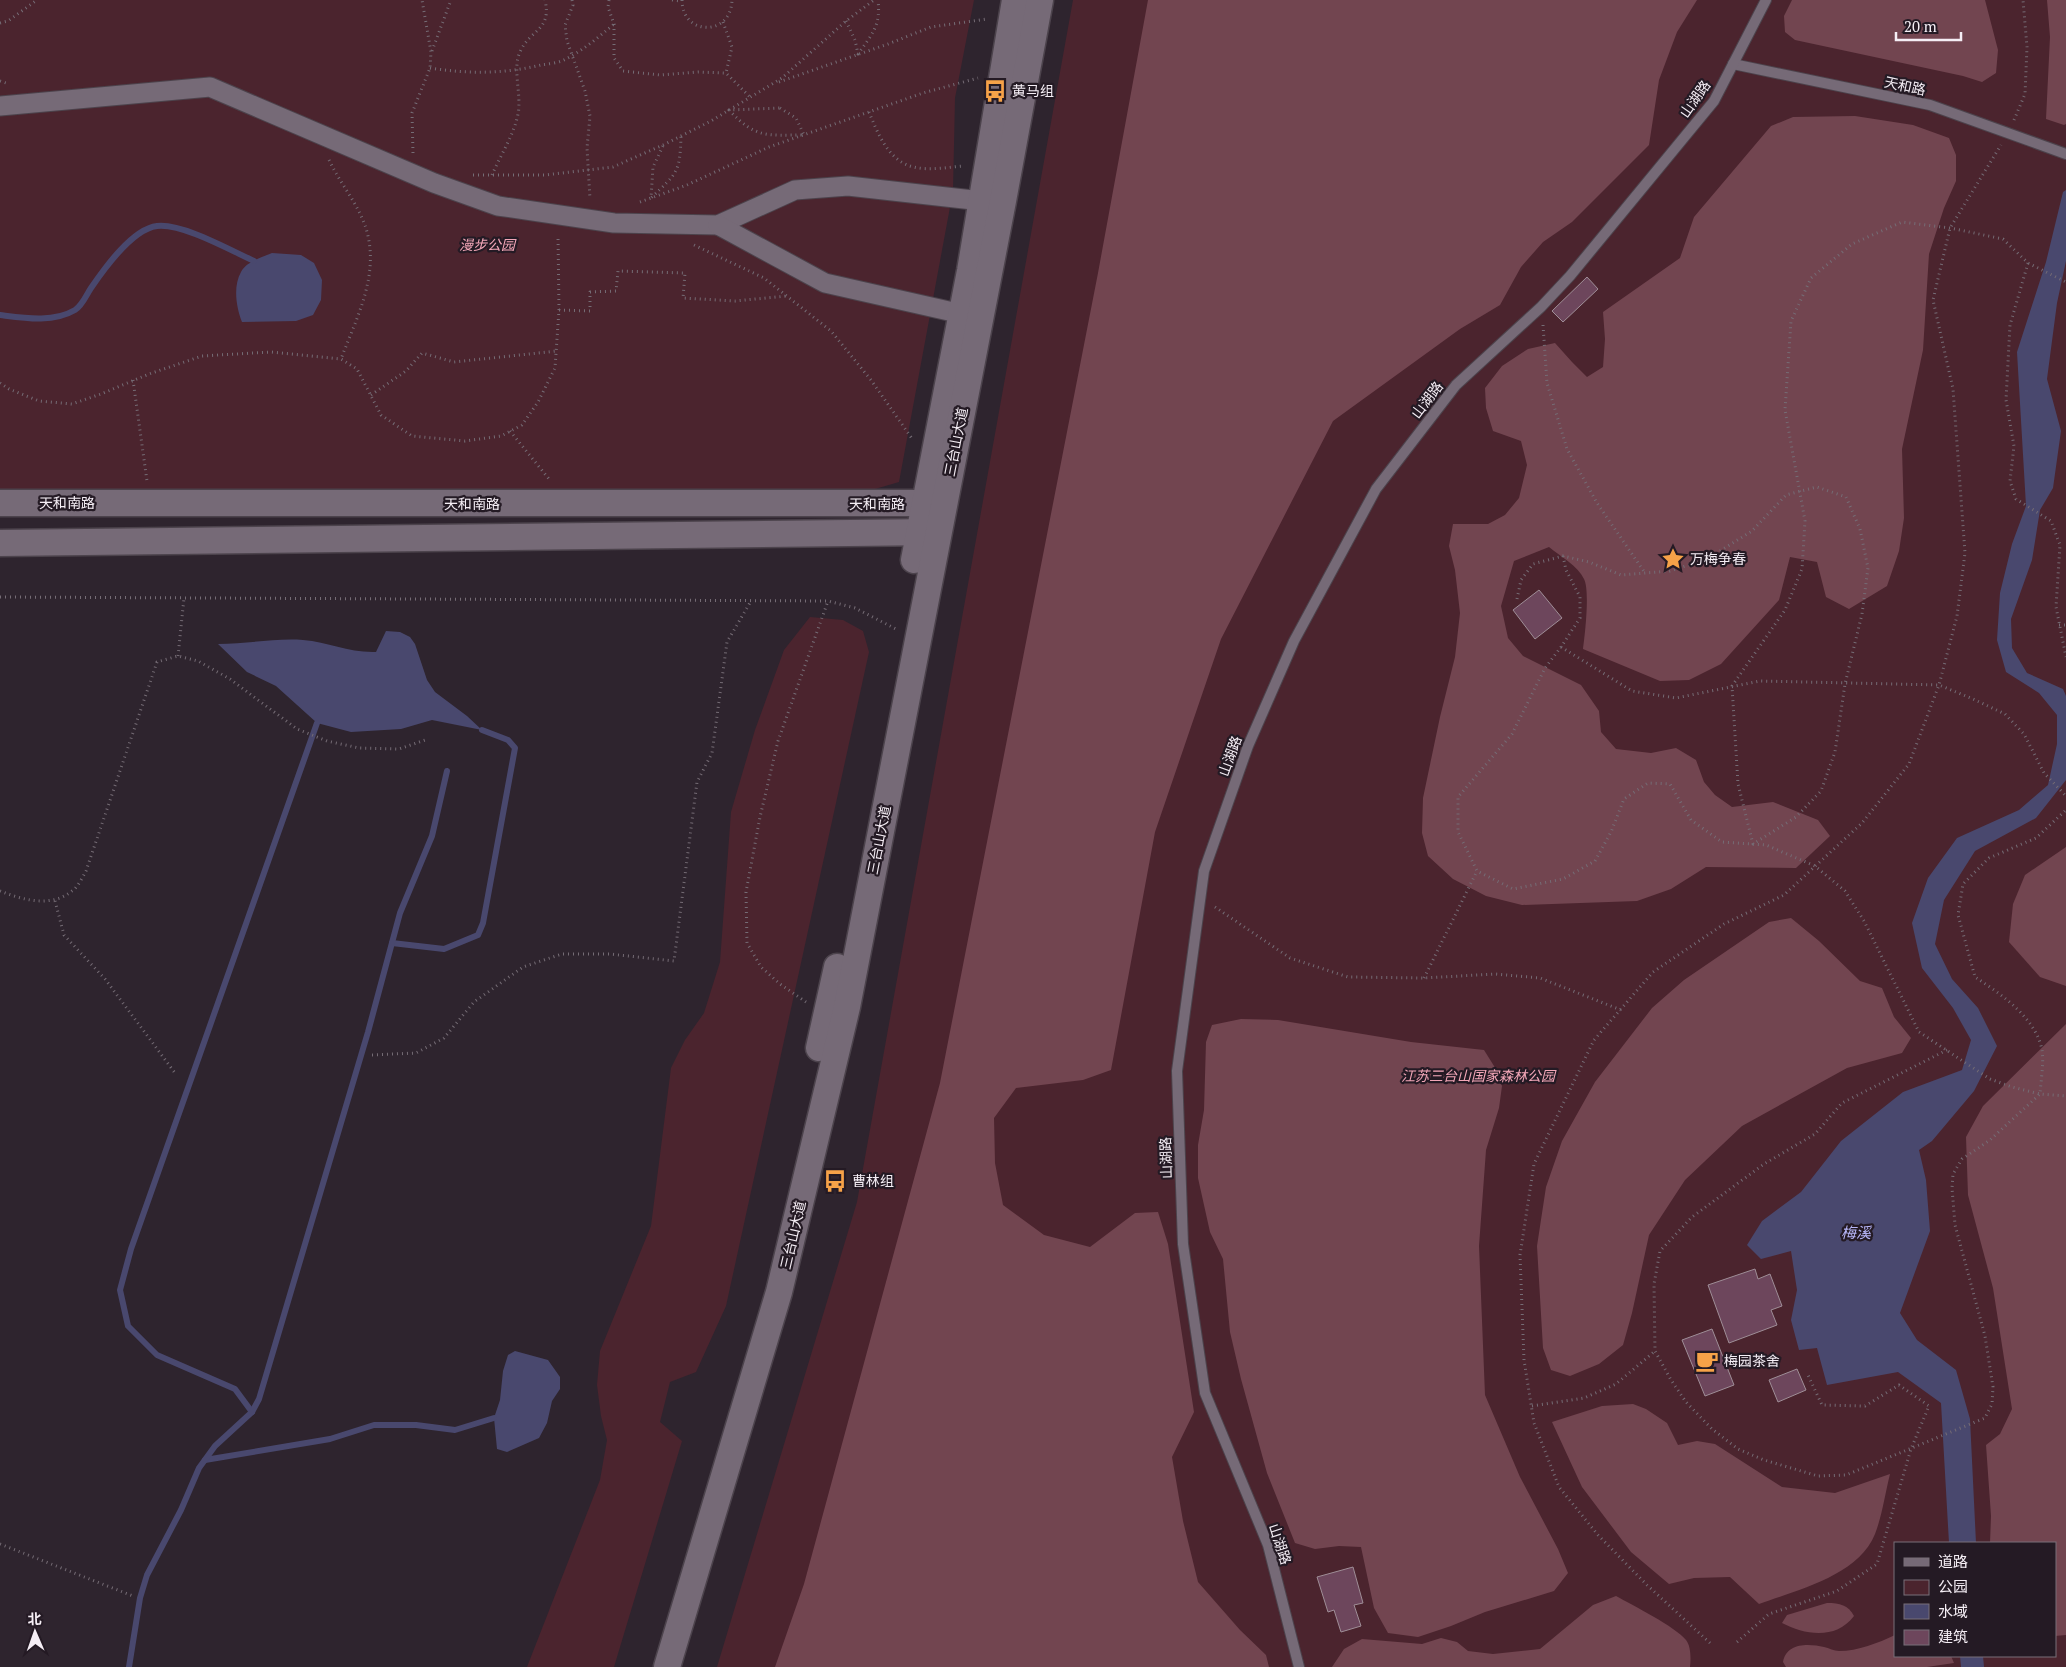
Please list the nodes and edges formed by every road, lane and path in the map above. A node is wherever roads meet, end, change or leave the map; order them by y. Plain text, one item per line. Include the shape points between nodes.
1 (37, 0) edge
2 (422, 0) edge
3 (451, 0) edge
4 (545, 0) edge
5 (572, 0) edge
6 (609, 0) edge
7 (672, 0) edge
8 (732, 0) edge
9 (874, 0) edge
10 (878, 0) edge
11 (1040, 0) edge
12 (1766, 0) edge
13 (2023, 0) edge
14 (682, 1) edge
15 (1014, 8) edge
16 (846, 21) junction
17 (723, 22) junction
18 (0, 23) edge
19 (614, 24) junction
20 (431, 52) junction
21 (858, 54) junction
22 (572, 55) junction
23 (1733, 64) junction
24 (430, 68) junction
25 (518, 70) junction
26 (1003, 72) junction
27 (726, 73) junction
28 (773, 83) junction
29 (750, 97) junction
30 (0, 106) edge
31 (729, 110) junction
32 (869, 112) junction
33 (2008, 133) junction
34 (804, 135) junction
35 (680, 136) junction
36 (327, 137) junction
37 (663, 145) junction
38 (2066, 154) edge
39 (988, 165) junction
40 (588, 170) junction
41 (413, 174) junction
42 (472, 175) dead end
43 (492, 175) junction
44 (651, 198) junction
45 (982, 201) junction
46 (634, 204) dead end
47 (557, 215) junction
48 (592, 219) junction
49 (718, 225) junction
50 (1950, 228) junction
51 (692, 245) dead end
52 (2028, 263) junction
53 (2066, 282) edge
54 (787, 296) junction
55 (1542, 307) junction
56 (559, 310) junction
57 (962, 314) junction
58 (557, 350) junction
59 (340, 359) junction
60 (133, 380) junction
61 (0, 383) edge
62 (371, 395) junction
63 (510, 431) junction
64 (932, 466) junction
65 (1799, 492) junction
66 (0, 503) edge
67 (150, 503) junction
68 (935, 503) junction
69 (570, 504) junction
70 (929, 532) junction
71 (0, 543) edge
72 (1563, 556) junction
73 (1646, 573) junction
74 (0, 597) edge
75 (184, 598) junction
76 (1517, 599) dead end
77 (751, 601) junction
78 (828, 601) junction
79 (2059, 625) junction
80 (2066, 625) edge
81 (901, 631) junction
82 (1561, 647) junction
83 (178, 656) junction
84 (2066, 657) edge
85 (1845, 684) junction
86 (1939, 685) junction
87 (1732, 686) junction
88 (428, 739) dead end
89 (2066, 796) edge
90 (2066, 810) edge
91 (1754, 844) junction
92 (1815, 866) junction
93 (1477, 871) junction
94 (0, 891) edge
95 (1200, 897) junction
96 (55, 901) junction
97 (1424, 978) junction
98 (1621, 1010) junction
99 (826, 1016) junction
100 (1947, 1050) junction
101 (372, 1055) dead end
102 (174, 1074) dead end
103 (2040, 1094) junction
104 (2066, 1096) edge
105 (1656, 1351) junction
106 (1807, 1373) dead end
107 (1532, 1406) junction
108 (1910, 1449) junction
109 (0, 1544) edge
110 (133, 1596) dead end
111 (1737, 1642) dead end
112 (1710, 1643) dead end
113 (650, 1667) edge
114 (667, 1667) edge
115 (1299, 1667) edge

1 - 18 path
2 - 20 path
3 - 20 path
4 - 25 path via 548,12 543,25 525,42 518,54
5 - 22 path via 565,25
6 - 19 path
7 - 14 path
8 - 17 path via 729,15
9 - 16 path
10 - 21 path via 880,15
11 - 68 main road, 三台山大道
12 - 23 lane, 山湖路
13 - 33 path via 2027,48 2025,94
14 - 17 path via 686,17 692,23 708,28
15 - 21 path via 931,27
15 - 26 main road, 三台山大道
16 - 21 path
16 - 28 path
17 - 27 path via 732,46
19 - 22 path
19 - 27 path via 614,58 623,71 660,75
20 - 24 path
21 - 28 path
22 - 25 path
22 - 40 path via 586,91 590,116
23 - 33 lane, 天和路 via 1930,105
23 - 55 lane, 山湖路 via 1714,101
24 - 25 path via 492,73
24 - 41 path via 412,113
25 - 43 path via 518,114
26 - 32 path via 922,93
26 - 39 main road, 三台山大道
27 - 29 path
28 - 29 path
29 - 31 path
30 - 36 street via 210,88
31 - 34 path via 743,125 759,134
31 - 34 path via 780,108 796,118
31 - 35 path
32 - 34 path
32 - 39 path via 893,157 913,167
33 - 38 lane, 天和路
33 - 50 path
34 - 44 path
35 - 37 path
35 - 44 path via 676,174
36 - 41 street
36 - 59 path via 329,158 363,220 372,264 366,294
37 - 40 path via 613,167
37 - 44 path via 653,167
39 - 45 main road, 三台山大道
40 - 43 path via 545,175
40 - 48 path
41 - 47 street via 498,206
42 - 43 path
44 - 46 path
45 - 49 street via 848,186 794,190
45 - 57 main road, 三台山大道
47 - 48 street
47 - 56 path
48 - 49 street
49 - 57 street via 826,283
50 - 52 path via 2003,239
50 - 65 path via 1902,222 1852,244 1811,278 1791,321 1785,410
50 - 86 path via 1933,300 1953,389 1965,553 1957,616
51 - 54 path via 764,278
52 - 53 path
52 - 79 path via 2010,326 2006,400 2014,446 2010,481 2016,499 2051,521 2060,545 2056,607
54 - 56 path via 735,301 683,298 685,274 618,271 616,291 590,292 590,311
54 - 64 path via 831,331 871,380
55 - 73 path via 1547,384 1567,448 1597,504
55 - 95 lane, 山湖路 via 1456,384 1376,490 1294,642 1248,746 1204,871
56 - 58 path
57 - 64 main road, 三台山大道
58 - 62 path via 454,362 422,353 406,371
58 - 63 path via 555,368 538,402 522,425
59 - 60 path via 270,352 202,356
59 - 62 path via 357,369
60 - 61 path via 72,404 39,401
60 - 67 path
62 - 63 path via 381,415 412,436 465,441 501,436
63 - 69 path
64 - 68 main road, 三台山大道
65 - 73 path via 1786,495 1752,530 1708,559 1670,571
65 - 85 path via 1817,487 1846,497 1860,529 1868,568 1862,614
65 - 87 path via 1805,522 1802,569 1785,610
66 - 67 main road, 天和南路
67 - 69 main road, 天和南路
68 - 69 main road, 天和南路
68 - 70 main road, 三台山大道
70 - 71 main road, 天和南路
70 - 81 main road, 三台山大道
70 - 114 main road, 三台山大道 via 847,1007 781,1283
72 - 73 path via 1621,575
72 - 76 path via 1533,564 1521,580
72 - 82 path via 1566,570 1580,597 1580,618
74 - 75 path
75 - 77 path
75 - 83 path
77 - 78 path
77 - 101 path via 727,642 712,753 697,782 674,961 610,954 562,954 524,967 474,1002 444,1038 416,1054
78 - 81 path via 855,608
78 - 99 path via 778,741 746,892 747,943 761,967
79 - 80 path
79 - 84 path
81 - 99 main road, 三台山大道
82 - 87 path via 1632,691 1676,698
82 - 93 path via 1545,668 1512,734 1458,797 1458,832
83 - 88 path via 198,661 230,679 297,729 327,741 359,748 399,749
83 - 96 path via 157,662 86,872 73,891
85 - 86 path
85 - 87 path via 1760,681
85 - 91 path via 1835,752 1820,791 1796,817
86 - 89 path via 2004,714 2024,734 2044,773
86 - 92 path via 1909,764 1862,823
87 - 91 path via 1738,784
90 - 103 path via 2036,838 1989,858 1963,884 1958,915 1975,977 2002,995 2030,1023 2042,1050
91 - 92 path via 1766,845
91 - 93 path via 1722,842 1691,820 1670,784 1648,783 1624,799 1612,832 1595,861 1563,879 1513,889
92 - 98 path via 1784,895 1724,924 1653,972
92 - 100 path via 1845,891 1864,921 1919,1032
93 - 97 path
94 - 96 path via 30,901
95 - 97 path via 1290,958 1348,977
95 - 115 lane, 山湖路 via 1177,1071 1183,1244 1204,1393 1268,1545
96 - 102 path via 64,935 104,979
97 - 98 path via 1495,974 1540,978
98 - 107 path via 1594,1040 1534,1164 1520,1256 1524,1360
99 - 113 main road, 三台山大道 via 762,1298
100 - 103 path via 1990,1079
100 - 105 path via 1842,1103 1815,1134 1764,1164 1692,1217 1660,1251 1654,1284
103 - 104 path
103 - 108 path via 1990,1140 1962,1159 1953,1174 1955,1225 1985,1336 1993,1387 1992,1404 1985,1418
105 - 107 path via 1616,1384 1584,1398
105 - 108 path via 1686,1402 1712,1429 1738,1449 1764,1460 1818,1476 1846,1475
106 - 108 path via 1822,1405 1865,1406 1899,1384 1930,1406
107 - 112 path via 1534,1423 1559,1487 1626,1564
108 - 111 path via 1877,1564 1837,1591 1769,1614
109 - 110 path

